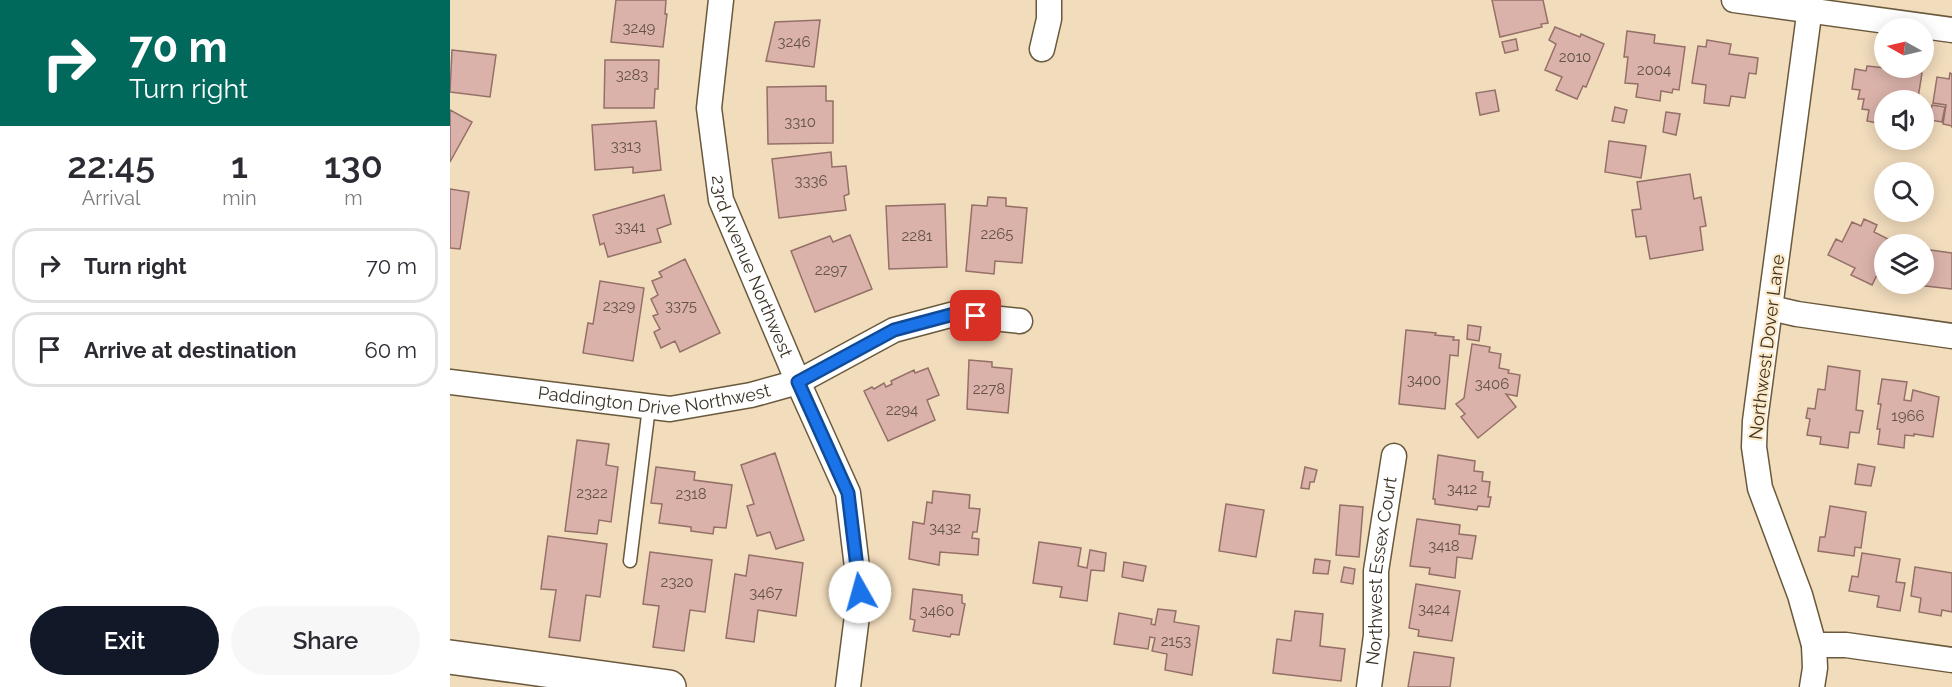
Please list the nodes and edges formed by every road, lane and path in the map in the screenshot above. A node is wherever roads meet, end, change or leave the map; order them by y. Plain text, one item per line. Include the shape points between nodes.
1 (1049, 0) edge
2 (1734, 0) edge
3 (1810, 5) edge
4 (721, 6) edge
5 (1952, 30) edge
6 (1042, 49) dead end
7 (1771, 308) junction
8 (1020, 321) dead end
9 (1952, 336) edge
10 (450, 382) edge
11 (798, 382) junction
12 (649, 406) junction
13 (1394, 456) dead end
14 (630, 561) dead end
15 (1814, 645) junction
16 (450, 657) edge
17 (1952, 660) edge
18 (669, 687) edge
19 (848, 687) edge
20 (1369, 687) edge
21 (1812, 687) edge

1 - 6 street
2 - 3 street
3 - 5 street
3 - 7 street, Northwest Dover Lane
4 - 11 street, 23rd Avenue Northwest via 709,108 721,200
7 - 9 street
7 - 15 street, Northwest Dover Lane via 1754,447 1770,518 1800,595
8 - 11 street, Paddington Drive Northwest via 954,314 894,330
10 - 12 street, Paddington Drive Northwest
11 - 12 street, Paddington Drive Northwest via 751,395 670,409
11 - 19 street, 23rd Avenue Northwest via 848,493 860,592
12 - 14 lane
13 - 20 street, Northwest Essex Court via 1376,571 1376,635
15 - 17 street via 1846,645
15 - 21 street, Northwest Dover Lane
16 - 18 main road

